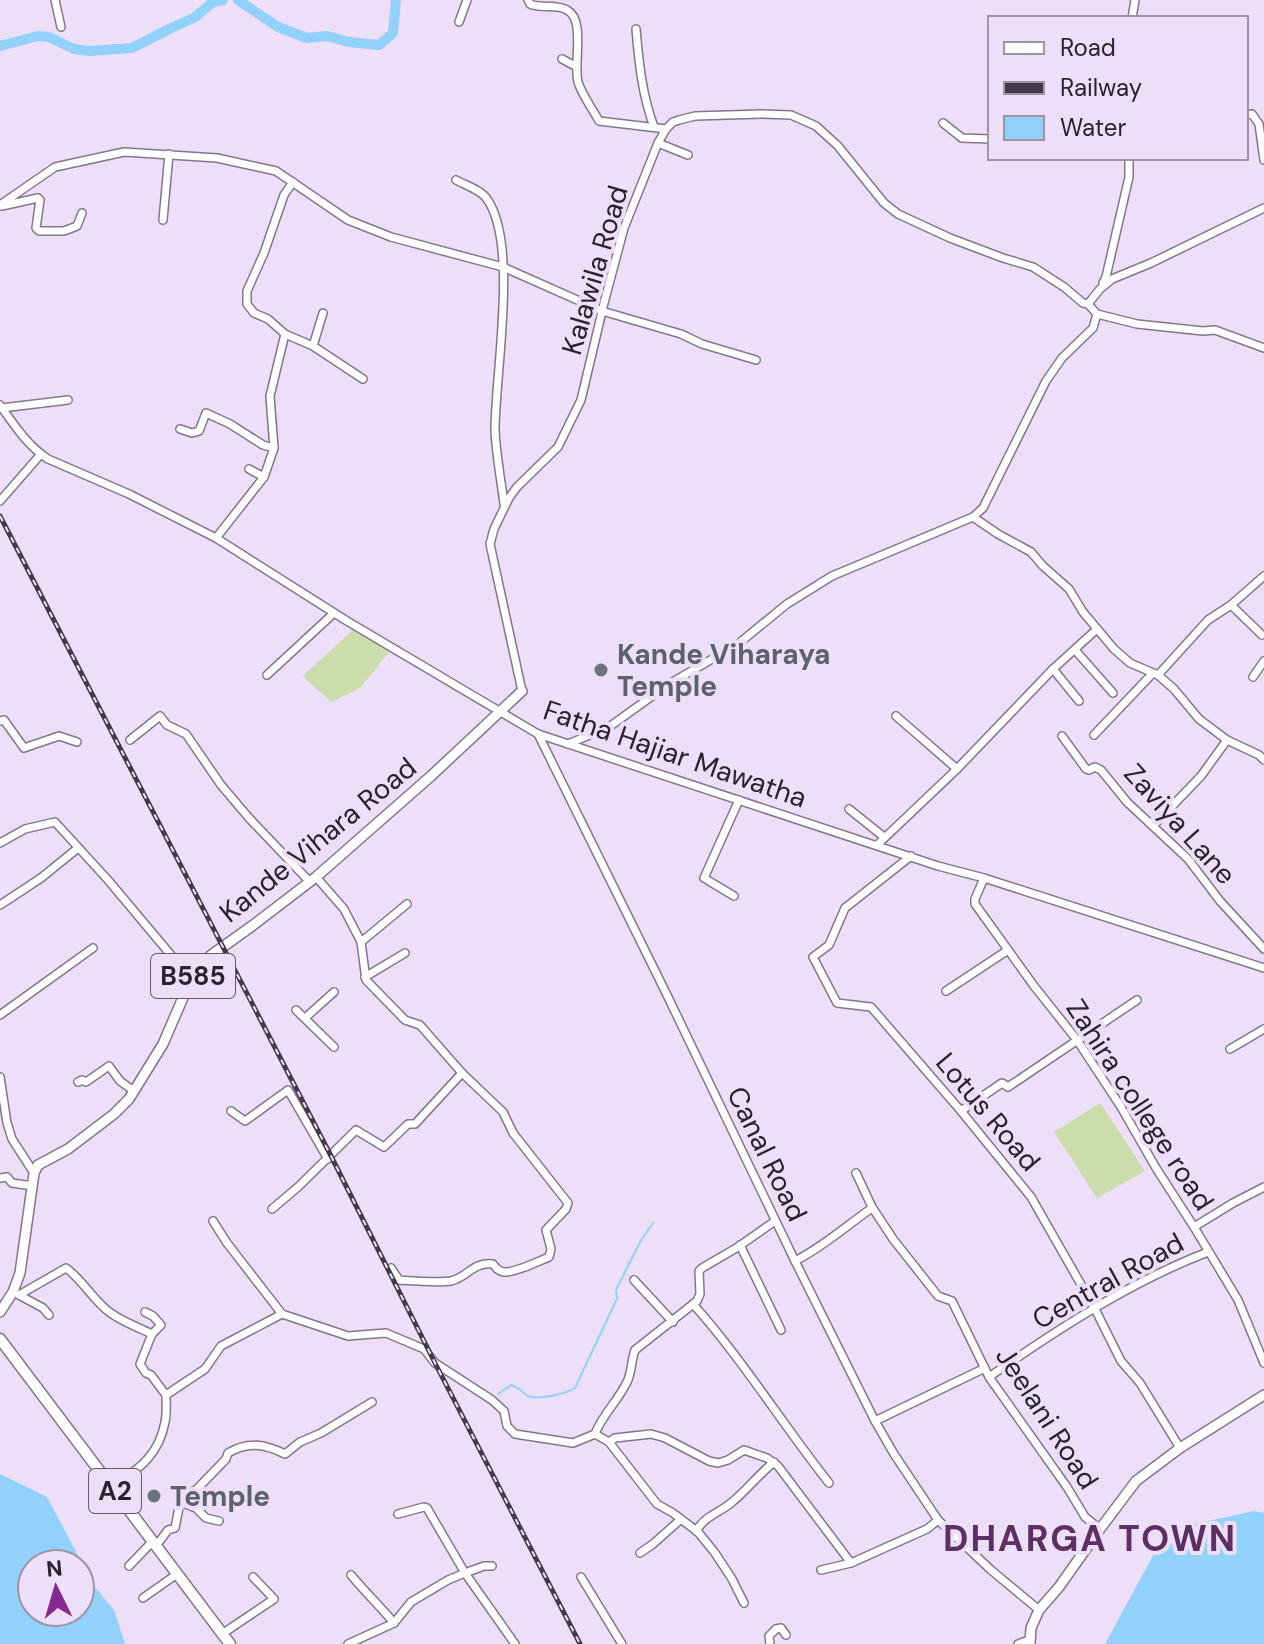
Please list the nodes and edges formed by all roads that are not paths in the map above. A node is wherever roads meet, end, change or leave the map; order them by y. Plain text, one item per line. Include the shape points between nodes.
1 (55, 0) edge
2 (467, 0) edge
3 (528, 0) edge
4 (459, 22) dead end
5 (61, 27) dead end
6 (636, 29) dead end
7 (562, 59) dead end
8 (577, 67) junction
9 (1248, 115) edge
10 (943, 123) dead end
11 (654, 127) junction
12 (666, 129) junction
13 (988, 139) edge
14 (658, 143) junction
15 (169, 154) junction
16 (688, 155) dead end
17 (1129, 160) edge
18 (1264, 160) edge
19 (456, 180) dead end
20 (293, 182) junction
21 (0, 206) edge
22 (1264, 208) edge
23 (82, 213) dead end
24 (163, 220) dead end
25 (503, 267) junction
26 (1100, 289) junction
27 (1088, 304) junction
28 (602, 311) junction
29 (323, 313) dead end
30 (1097, 314) junction
31 (285, 334) junction
32 (313, 346) junction
33 (1264, 348) edge
34 (756, 360) dead end
35 (363, 379) dead end
36 (68, 400) dead end
37 (1, 406) edge
38 (180, 429) dead end
39 (274, 448) junction
40 (41, 454) junction
41 (249, 469) dead end
42 (264, 477) junction
43 (0, 501) edge
44 (505, 508) junction
45 (973, 517) junction
46 (216, 538) junction
47 (1264, 577) edge
48 (1231, 605) junction
49 (334, 613) junction
50 (1097, 629) junction
51 (1262, 635) dead end
52 (1075, 650) junction
53 (1264, 661) edge
54 (1053, 669) junction
55 (267, 675) dead end
56 (1155, 675) junction
57 (1253, 677) dead end
58 (522, 691) joint
59 (1113, 693) dead end
60 (1079, 701) dead end
61 (499, 712) junction
62 (896, 716) dead end
63 (0, 721) edge
64 (538, 734) junction
65 (1094, 735) dead end
66 (1062, 736) dead end
67 (130, 740) dead end
68 (1227, 740) junction
69 (77, 742) dead end
70 (568, 744) junction
71 (1264, 760) edge
72 (957, 769) junction
73 (739, 800) junction
74 (849, 809) dead end
75 (1153, 826) junction
76 (884, 837) junction
77 (0, 843) edge
78 (877, 845) junction
79 (78, 848) junction
80 (911, 856) junction
81 (984, 878) junction
82 (313, 879) junction
83 (734, 896) dead end
84 (407, 904) dead end
85 (0, 905) edge
86 (361, 942) junction
87 (93, 948) dead end
88 (1264, 949) edge
89 (1008, 950) junction
90 (405, 953) dead end
91 (1264, 968) edge
92 (365, 977) junction
93 (191, 979) junction
94 (946, 991) dead end
95 (334, 992) dead end
96 (1137, 1000) dead end
97 (296, 1010) dead end
98 (0, 1015) edge
99 (305, 1018) junction
100 (1264, 1029) edge
101 (1077, 1040) junction
102 (334, 1047) dead end
103 (1230, 1049) dead end
104 (462, 1073) junction
105 (0, 1077) edge
106 (78, 1082) dead end
107 (134, 1091) junction
108 (231, 1111) dead end
109 (961, 1111) junction
110 (328, 1159) junction
111 (34, 1173) junction
112 (856, 1173) dead end
113 (0, 1178) edge
114 (33, 1186) junction
115 (1264, 1187) edge
116 (872, 1208) junction
117 (272, 1209) dead end
118 (213, 1221) dead end
119 (775, 1221) junction
120 (1194, 1227) junction
121 (740, 1245) junction
122 (1208, 1252) junction
123 (795, 1261) junction
124 (391, 1268) dead end
125 (634, 1280) dead end
126 (16, 1293) junction
127 (693, 1304) junction
128 (1095, 1309) junction
129 (0, 1312) edge
130 (145, 1312) dead end
131 (282, 1314) junction
132 (49, 1315) dead end
133 (673, 1322) junction
134 (781, 1330) dead end
135 (152, 1334) junction
136 (0, 1339) edge
137 (1264, 1363) edge
138 (985, 1368) junction
139 (989, 1377) junction
140 (166, 1395) junction
141 (1264, 1395) edge
142 (372, 1402) dead end
143 (875, 1421) junction
144 (595, 1434) junction
145 (609, 1442) junction
146 (1180, 1448) junction
147 (774, 1462) junction
148 (829, 1483) dead end
149 (112, 1488) junction
150 (180, 1502) junction
151 (398, 1514) dead end
152 (680, 1520) junction
153 (938, 1520) junction
154 (219, 1521) dead end
155 (1100, 1529) junction
156 (696, 1531) junction
157 (154, 1544) junction
158 (640, 1553) dead end
159 (851, 1563) junction
160 (129, 1566) dead end
161 (492, 1566) dead end
162 (821, 1570) dead end
163 (465, 1573) junction
164 (177, 1574) junction
165 (351, 1575) dead end
166 (253, 1577) dead end
167 (581, 1577) dead end
168 (143, 1598) dead end
169 (744, 1603) dead end
170 (1039, 1610) junction
171 (394, 1623) junction
172 (222, 1634) junction
173 (786, 1635) dead end
174 (1029, 1642) edge
175 (230, 1644) edge
176 (348, 1644) edge
177 (515, 1644) edge
178 (622, 1644) edge
179 (770, 1644) edge
180 (1018, 1644) edge

1 - 5 street
2 - 4 street
3 - 8 street via 571,12 578,27
6 - 11 street via 644,99
7 - 8 street
8 - 11 street via 578,81 599,121
9 - 18 street via 1259,124
10 - 13 street via 962,138
11 - 12 street
12 - 14 street, Kalawila Road
12 - 27 street via 695,116 791,115 816,126 838,146 898,214 1033,267
14 - 16 street
14 - 28 street, Kalawila Road via 624,228
15 - 20 street via 276,171
15 - 21 street via 124,152 55,167
15 - 24 street
17 - 26 street
19 - 25 street via 485,195 495,214
20 - 25 street via 348,220
20 - 31 street via 247,291 254,313
21 - 23 street via 38,198 39,231 77,226
22 - 26 street
25 - 28 street
25 - 44 street via 495,432
26 - 27 street
27 - 30 street
28 - 34 street
28 - 44 street, Kalawila Road via 581,400 558,447 517,487
29 - 32 street
30 - 33 street via 1137,324 1215,330
30 - 45 street via 1093,328 1046,381 983,508
31 - 32 street
31 - 39 street via 270,396
32 - 35 street
36 - 37 street
37 - 40 street, Fatha Hajiar Mawatha
38 - 39 street via 199,431 206,413
39 - 42 street
40 - 43 street
40 - 46 street, Fatha Hajiar Mawatha
41 - 42 street
42 - 46 street
44 - 58 street, Kalawila Road via 490,544
45 - 50 street via 1031,552 1069,589
45 - 70 street via 832,576 609,727
46 - 49 street, Fatha Hajiar Mawatha
47 - 48 street
48 - 51 street
48 - 56 street via 1208,620
49 - 55 street
49 - 61 street, Fatha Hajiar Mawatha
50 - 52 street
50 - 56 street via 1130,663
52 - 54 street
52 - 59 street
53 - 57 street
54 - 60 street
54 - 72 street
56 - 65 street
56 - 68 street
58 - 61 main road, Kande Vihara Road / B585
61 - 64 street, Fatha Hajiar Mawatha
61 - 82 main road, Kande Vihara Road / B585
62 - 72 street
63 - 69 street via 24,748 59,736
64 - 70 street, Fatha Hajiar Mawatha
64 - 119 street, Canal Road
66 - 75 street, Zaviya Lane via 1086,769 1101,770
67 - 82 street via 160,716 186,734 249,818
68 - 71 street
68 - 75 street
70 - 73 street, Fatha Hajiar Mawatha
72 - 76 street
73 - 78 street, Fatha Hajiar Mawatha
73 - 83 street via 704,878
74 - 76 street
75 - 88 street, Zaviya Lane
76 - 78 street
77 - 79 street via 25,829 55,822
78 - 80 street, Fatha Hajiar Mawatha
79 - 85 street
79 - 93 street
80 - 81 street, Fatha Hajiar Mawatha
80 - 109 street, Lotus Road via 845,908 829,945 813,957 837,1003 871,1007
81 - 89 street, Zahira college road via 975,904
81 - 91 street, Fatha Hajiar Mawatha
82 - 86 street via 342,906
82 - 93 main road, Kande Vihara Road / B585 via 210,956
84 - 86 street
86 - 92 street
87 - 98 street
89 - 94 street
89 - 101 street, Zahira college road
90 - 92 street
92 - 104 street via 405,1020 420,1025
93 - 107 main road, Kande Vihara Road / B585 via 163,1044
95 - 99 street
96 - 101 street
97 - 99 street
99 - 102 street
100 - 103 street
101 - 109 street via 1008,1087 1002,1083
101 - 120 street, Zahira college road
104 - 110 street via 415,1124 408,1124 384,1147 356,1130
104 - 124 street via 503,1112 513,1133 568,1203 546,1230 549,1257 506,1272 485,1264 453,1281 399,1280
105 - 111 street via 12,1139
106 - 107 street via 109,1066
107 - 111 main road, Kande Vihara Road / B585 via 114,1114 38,1165
108 - 110 street via 245,1121 288,1090
109 - 128 street, Lotus Road via 1031,1197
110 - 117 street
111 - 114 main road
112 - 116 street, Jeelani Road
113 - 114 street
114 - 126 main road
115 - 120 street, Central Road
116 - 123 street
116 - 138 street, Jeelani Road via 938,1296 952,1301
118 - 131 street
119 - 121 street
119 - 123 street, Canal Road
120 - 122 street, Zahira college road
121 - 127 street via 699,1271 700,1294
121 - 134 street
122 - 128 street, Central Road
122 - 137 street, Zahira college road via 1238,1300
123 - 143 street, Canal Road
125 - 133 street
126 - 129 main road
126 - 132 street
126 - 135 street via 66,1268 111,1314
127 - 133 street
127 - 148 street
128 - 139 street, Central Road
128 - 146 street, Lotus Road via 1121,1361
130 - 135 street via 161,1325
131 - 140 street via 221,1346 205,1369
131 - 144 street via 348,1336 386,1333 424,1349 435,1363 504,1411 515,1434 573,1443
133 - 144 street via 635,1350 626,1385
135 - 140 street via 140,1364
136 - 149 highway, A2
138 - 139 street, Jeelani Road
138 - 143 street
139 - 155 street, Jeelani Road via 1085,1517
140 - 149 street via 165,1422 153,1455
141 - 146 main road
142 - 150 street via 285,1454 263,1446 239,1446
143 - 153 street, Canal Road
144 - 145 street
145 - 147 street via 651,1434 709,1461 728,1460 744,1450
145 - 152 street via 657,1504
146 - 155 main road via 1136,1481
147 - 156 street
147 - 159 street
149 - 157 highway, A2
150 - 154 street
150 - 157 street via 175,1528
151 - 163 street via 427,1508
152 - 156 street
152 - 158 street
153 - 159 street
153 - 170 street, Canal Road
155 - 170 main road
156 - 169 street
157 - 160 street
157 - 164 highway, A2
159 - 162 street
161 - 163 street
163 - 171 street via 411,1602
163 - 177 street
164 - 168 street
164 - 172 highway, A2
165 - 171 street
166 - 172 street via 274,1599
167 - 178 street
170 - 174 main road
171 - 176 street
172 - 175 highway, A2
173 - 179 street via 776,1629
174 - 180 street

